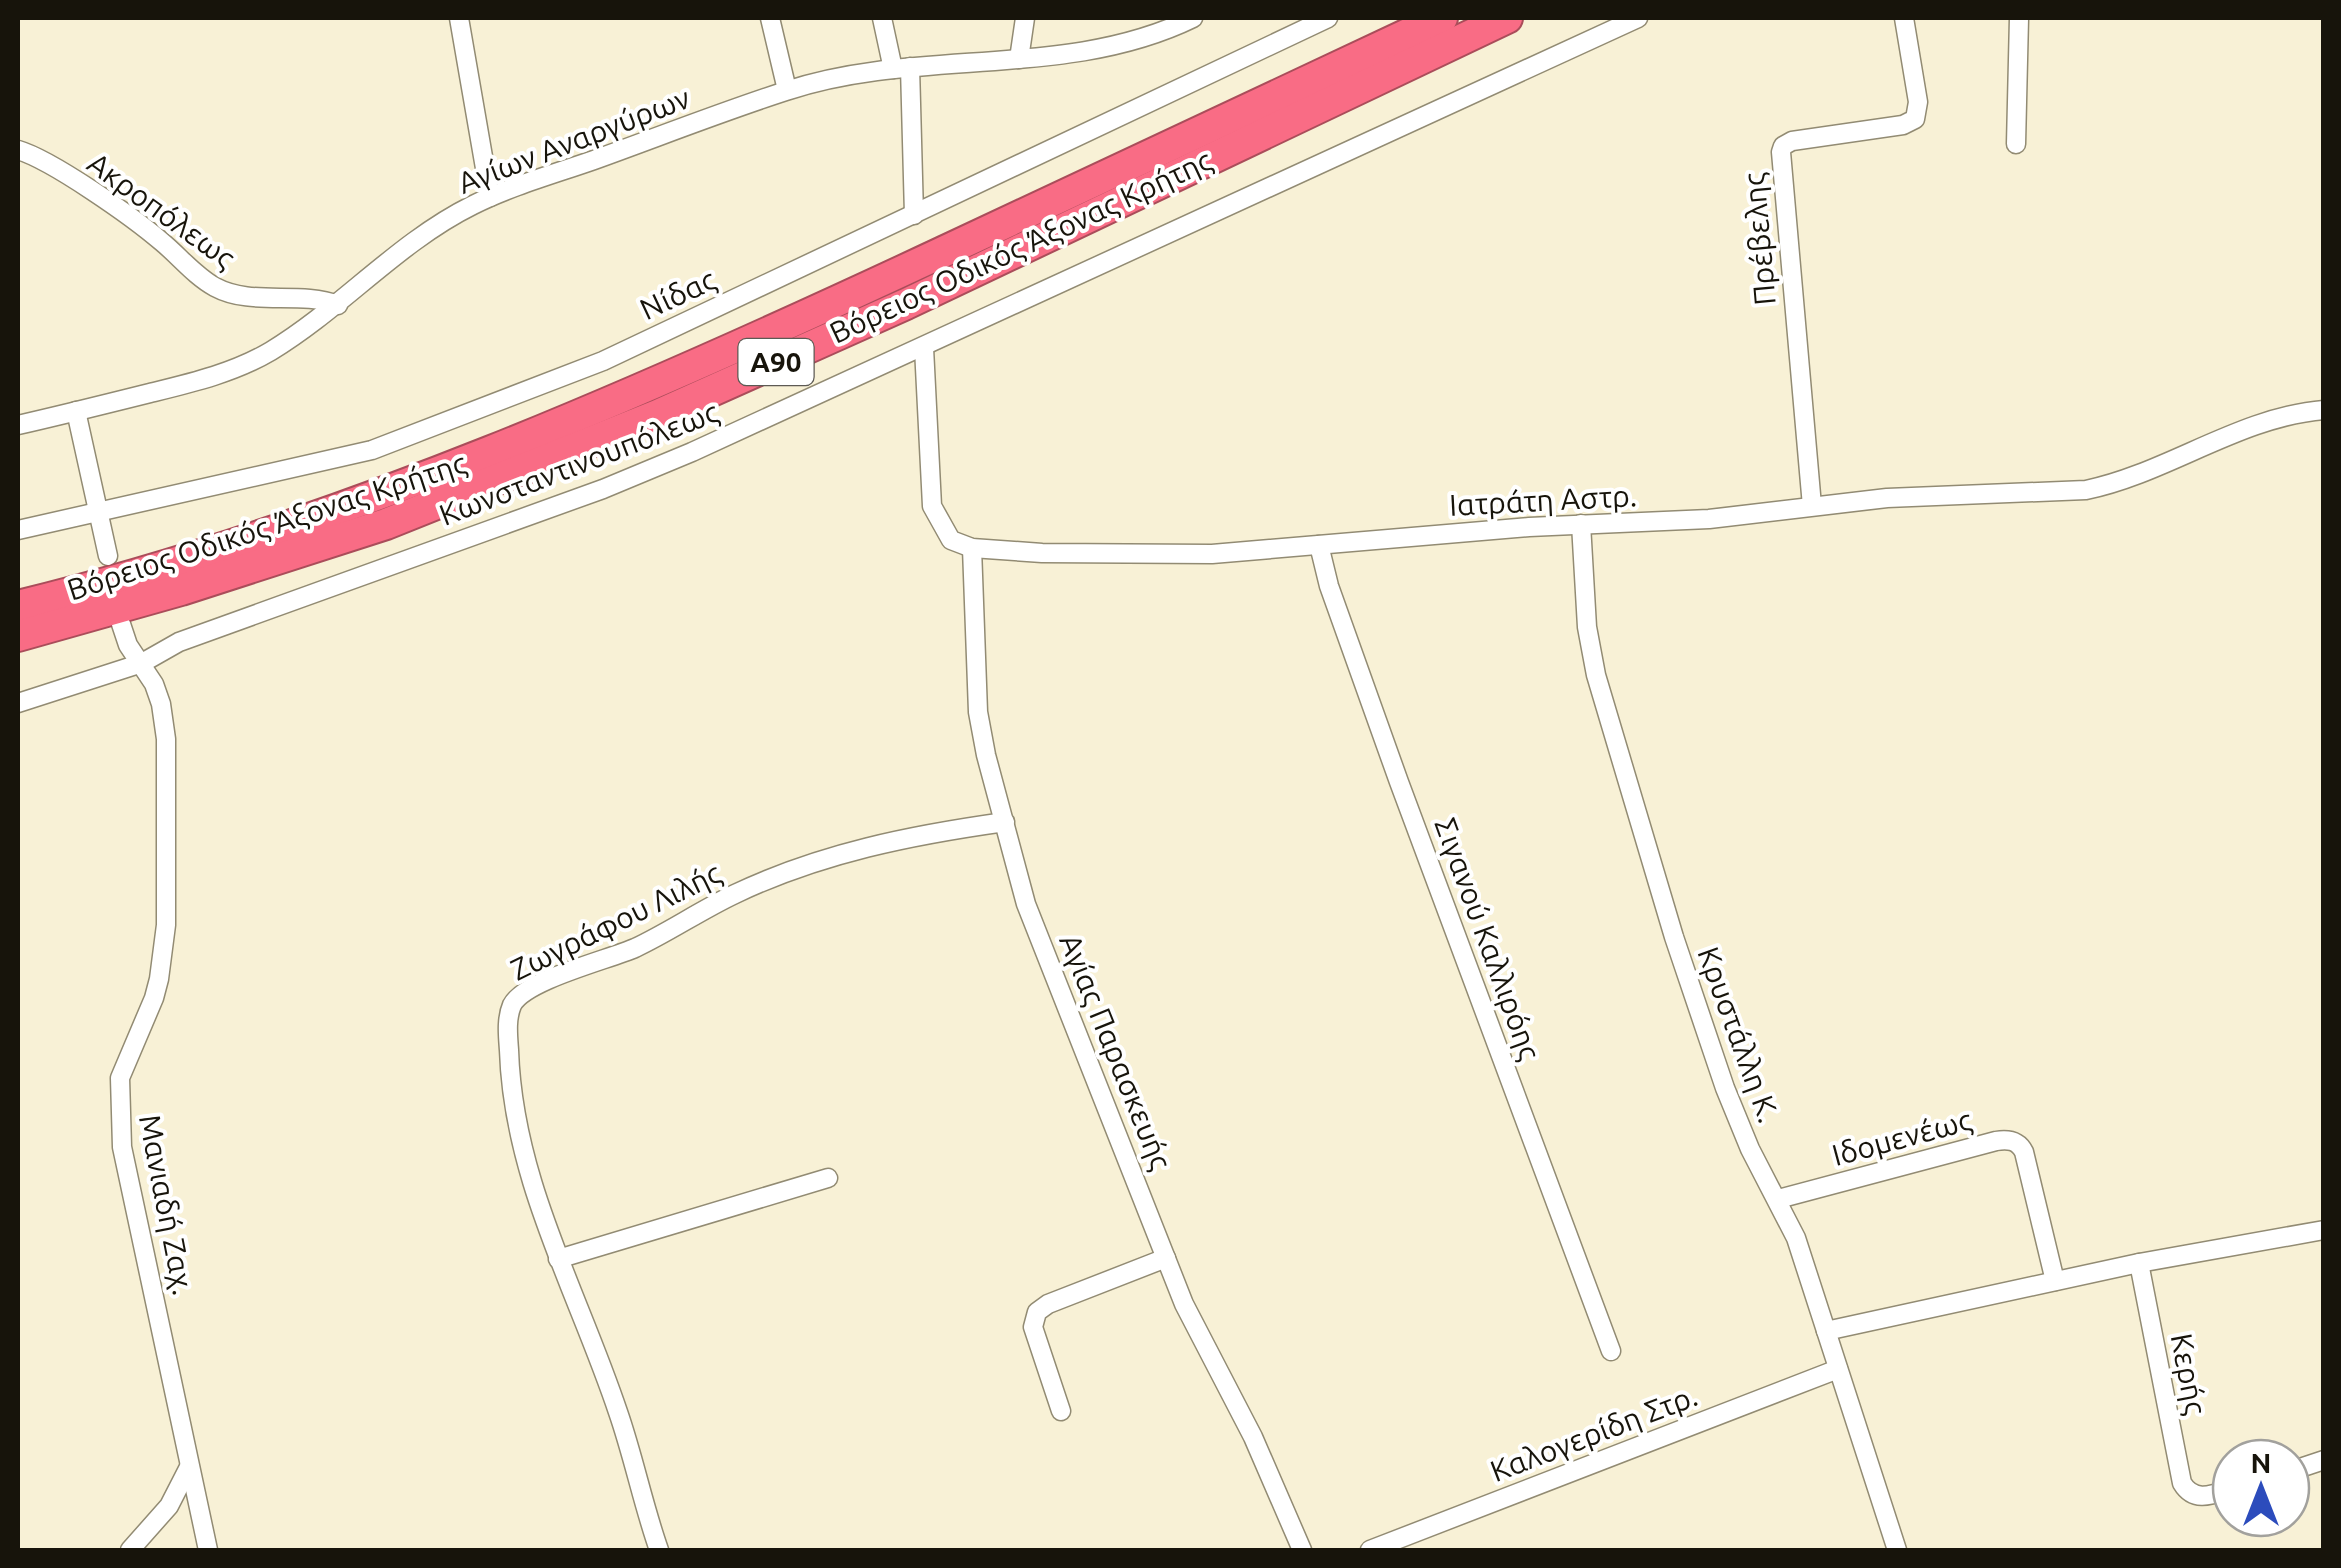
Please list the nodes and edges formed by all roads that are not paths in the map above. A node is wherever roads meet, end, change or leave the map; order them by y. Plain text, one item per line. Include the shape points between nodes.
1 (460, 18) edge
2 (770, 18) edge
3 (882, 18) edge
4 (1026, 18) edge
5 (1194, 18) edge
6 (1328, 18) edge
7 (1442, 18) edge
8 (1507, 18) edge
9 (1638, 18) edge
10 (1904, 18) edge
11 (2019, 18) edge
12 (1019, 59) junction
13 (902, 68) junction
14 (787, 90) junction
15 (2016, 144) dead end
16 (18, 150) edge
17 (490, 197) junction
18 (914, 214) junction
19 (338, 305) junction
20 (924, 348) junction
21 (2324, 410) edge
22 (76, 412) junction
23 (18, 425) edge
24 (1812, 506) junction
25 (99, 512) junction
26 (1580, 524) junction
27 (18, 530) edge
28 (1319, 545) junction
29 (972, 548) junction
30 (108, 556) dead end
31 (18, 606) edge
32 (122, 624) dead end
33 (18, 636) edge
34 (142, 663) junction
35 (18, 703) edge
36 (1005, 822) junction
37 (828, 1178) dead end
38 (1778, 1199) junction
39 (2324, 1230) edge
40 (1166, 1258) junction
41 (558, 1259) junction
42 (2139, 1263) junction
43 (2055, 1280) junction
44 (1826, 1331) junction
45 (1612, 1351) dead end
46 (1838, 1369) junction
47 (1061, 1412) dead end
48 (188, 1467) junction
49 (2211, 1494) edge
50 (130, 1550) edge
51 (208, 1550) edge
52 (659, 1550) edge
53 (1302, 1550) edge
54 (1370, 1550) edge
55 (1898, 1550) edge

1 - 17 street
2 - 14 street
3 - 13 street
4 - 12 street
5 - 12 street, Αγίων Αναργύρων via 1121,44
6 - 18 street, Νίδας
7 - 31 highway, Βόρειος Οδικός Άξονας Κρήτης / Α90 via 794,323 528,438 200,554
8 - 33 highway, Βόρειος Οδικός Άξονας Κρήτης / Α90 via 906,304 658,414 386,524
9 - 20 street, Κωνσταντινουπόλεως
10 - 24 street, Πρέβελης via 1915,119 1798,140 1781,152
11 - 15 street
12 - 13 street, Αγίων Αναργύρων
13 - 14 street, Αγίων Αναργύρων
13 - 18 street
14 - 17 street, Αγίων Αναργύρων
16 - 19 street, Ακροπόλεως via 156,236 226,292
17 - 19 street, Αγίων Αναργύρων via 440,225
18 - 25 street, Νίδας via 603,361 372,450
19 - 22 street, Αγίων Αναργύρων via 269,352 224,373
20 - 29 street via 932,506 951,540
20 - 34 street, Κωνσταντινουπόλεως via 603,488 180,642
21 - 24 street, Ιατράτη Αστρ. via 2249,427 2086,490
22 - 23 street, Αγίων Αναργύρων
22 - 25 street
24 - 26 street, Ιατράτη Αστρ. via 1672,522
25 - 27 street, Νίδας
25 - 30 street
26 - 28 street, Ιατράτη Αστρ.
26 - 38 street, Κρυστάλλη Κ. via 1587,627 1607,714 1706,1038
28 - 29 street, Ιατράτη Αστρ. via 1177,555
28 - 45 street, Σιγανού Καλλιρόης via 1399,782
29 - 36 street, Αγίας Παρασκευής via 978,712
32 - 34 street, Μανιαδή Ζαχ.
34 - 35 street, Κωνσταντινουπόλεως
34 - 48 street, Μανιαδή Ζαχ. via 162,704 166,739 166,925 154,998 120,1078 119,1111
36 - 40 street, Αγίας Παρασκευής via 1026,904
36 - 41 street, Ζωγράφου Λιλής via 897,839 783,873 518,998 508,1022 513,1104
37 - 41 street
38 - 43 street, Ιδομενέως via 2012,1140 2024,1152
38 - 44 street, Κρυστάλλη Κ.
39 - 42 street
40 - 47 street via 1037,1312 1033,1326
40 - 53 street, Αγίας Παρασκευής
41 - 52 street, Ζωγράφου Λιλής via 618,1412
42 - 43 street
42 - 49 street, Κερής via 2179,1472 2188,1493
43 - 44 street
44 - 46 street, Κρυστάλλη Κ.
46 - 54 street, Καλογερίδη Στρ.
46 - 55 street, Κρυστάλλη Κ.
48 - 50 street via 169,1506
48 - 51 street, Μανιαδή Ζαχ.

